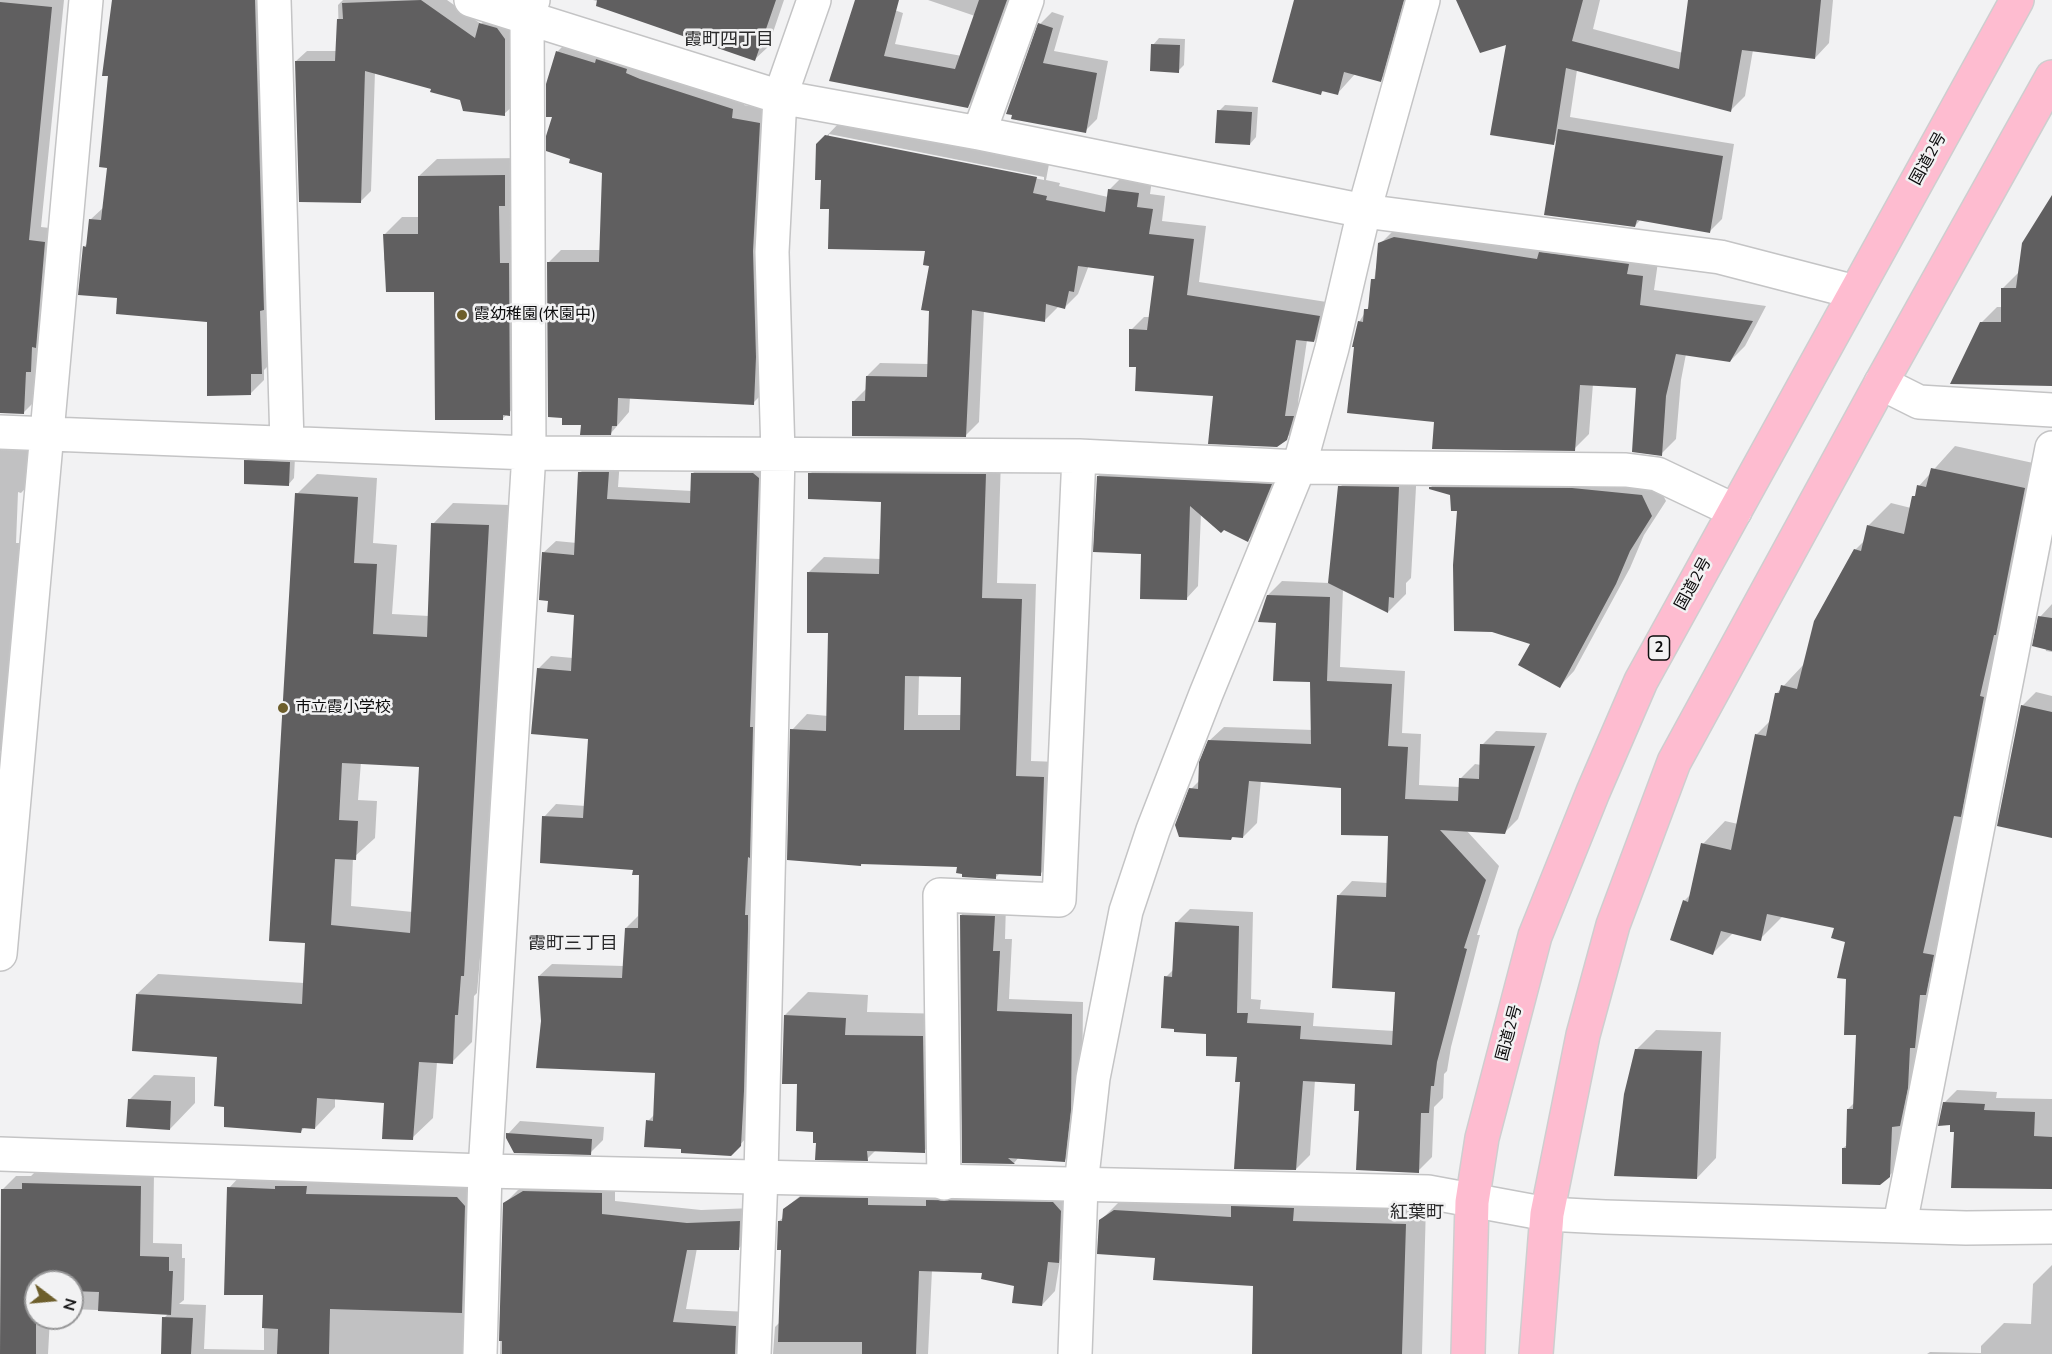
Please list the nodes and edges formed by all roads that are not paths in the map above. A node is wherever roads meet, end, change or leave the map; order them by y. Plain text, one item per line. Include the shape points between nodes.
1 (86, 0) edge
2 (274, 0) edge
3 (471, 0) edge
4 (814, 0) edge
5 (1027, 0) edge
6 (1423, 0) edge
7 (2017, 0) edge
8 (530, 9) edge
9 (2052, 77) edge
10 (780, 97) junction
11 (979, 133) junction
12 (1364, 211) junction
13 (1855, 292) junction
14 (1881, 383) junction
15 (2052, 410) edge
16 (0, 432) edge
17 (46, 434) junction
18 (287, 442) junction
19 (2052, 448) edge
20 (529, 453) junction
21 (778, 454) junction
22 (1078, 456) junction
23 (1299, 466) junction
24 (1735, 510) junction
25 (0, 954) edge
26 (0, 1154) edge
27 (485, 1172) junction
28 (761, 1176) junction
29 (944, 1183) junction
30 (1081, 1185) junction
31 (1472, 1202) junction
32 (1547, 1214) junction
33 (1900, 1224) junction
34 (2052, 1227) edge
35 (480, 1354) edge
36 (754, 1354) edge
37 (1075, 1354) edge
38 (1468, 1354) edge
39 (1536, 1354) edge

1 - 17 street
2 - 18 street
3 - 8 street
4 - 10 street
5 - 11 street
6 - 12 street
7 - 13 highway, 国道2号 / 2
8 - 10 street
8 - 20 street
9 - 14 highway
10 - 11 street
10 - 21 street via 772,252
11 - 12 street
12 - 13 street via 1720,257
12 - 23 street
13 - 24 highway, 国道2号 / 2
14 - 15 street via 1919,402
14 - 32 highway via 1670,773 1612,925 1583,1035
16 - 17 street
17 - 18 street
17 - 25 street
18 - 20 street
19 - 33 street
20 - 21 street
20 - 27 street
21 - 22 street
21 - 28 street
22 - 23 street
22 - 29 street via 1059,900 940,895
23 - 24 street via 1626,470 1658,474
23 - 30 street via 1198,715 1126,911 1093,1078
24 - 31 highway, 国道2号 / 2 via 1641,681 1535,936 1482,1138
26 - 27 street
27 - 28 street
27 - 35 street
28 - 29 street
28 - 36 street
29 - 30 street
30 - 31 street via 1428,1192
30 - 37 street
31 - 32 street
31 - 38 highway, 国道2号 / 2
32 - 33 street
32 - 39 highway
33 - 34 street

